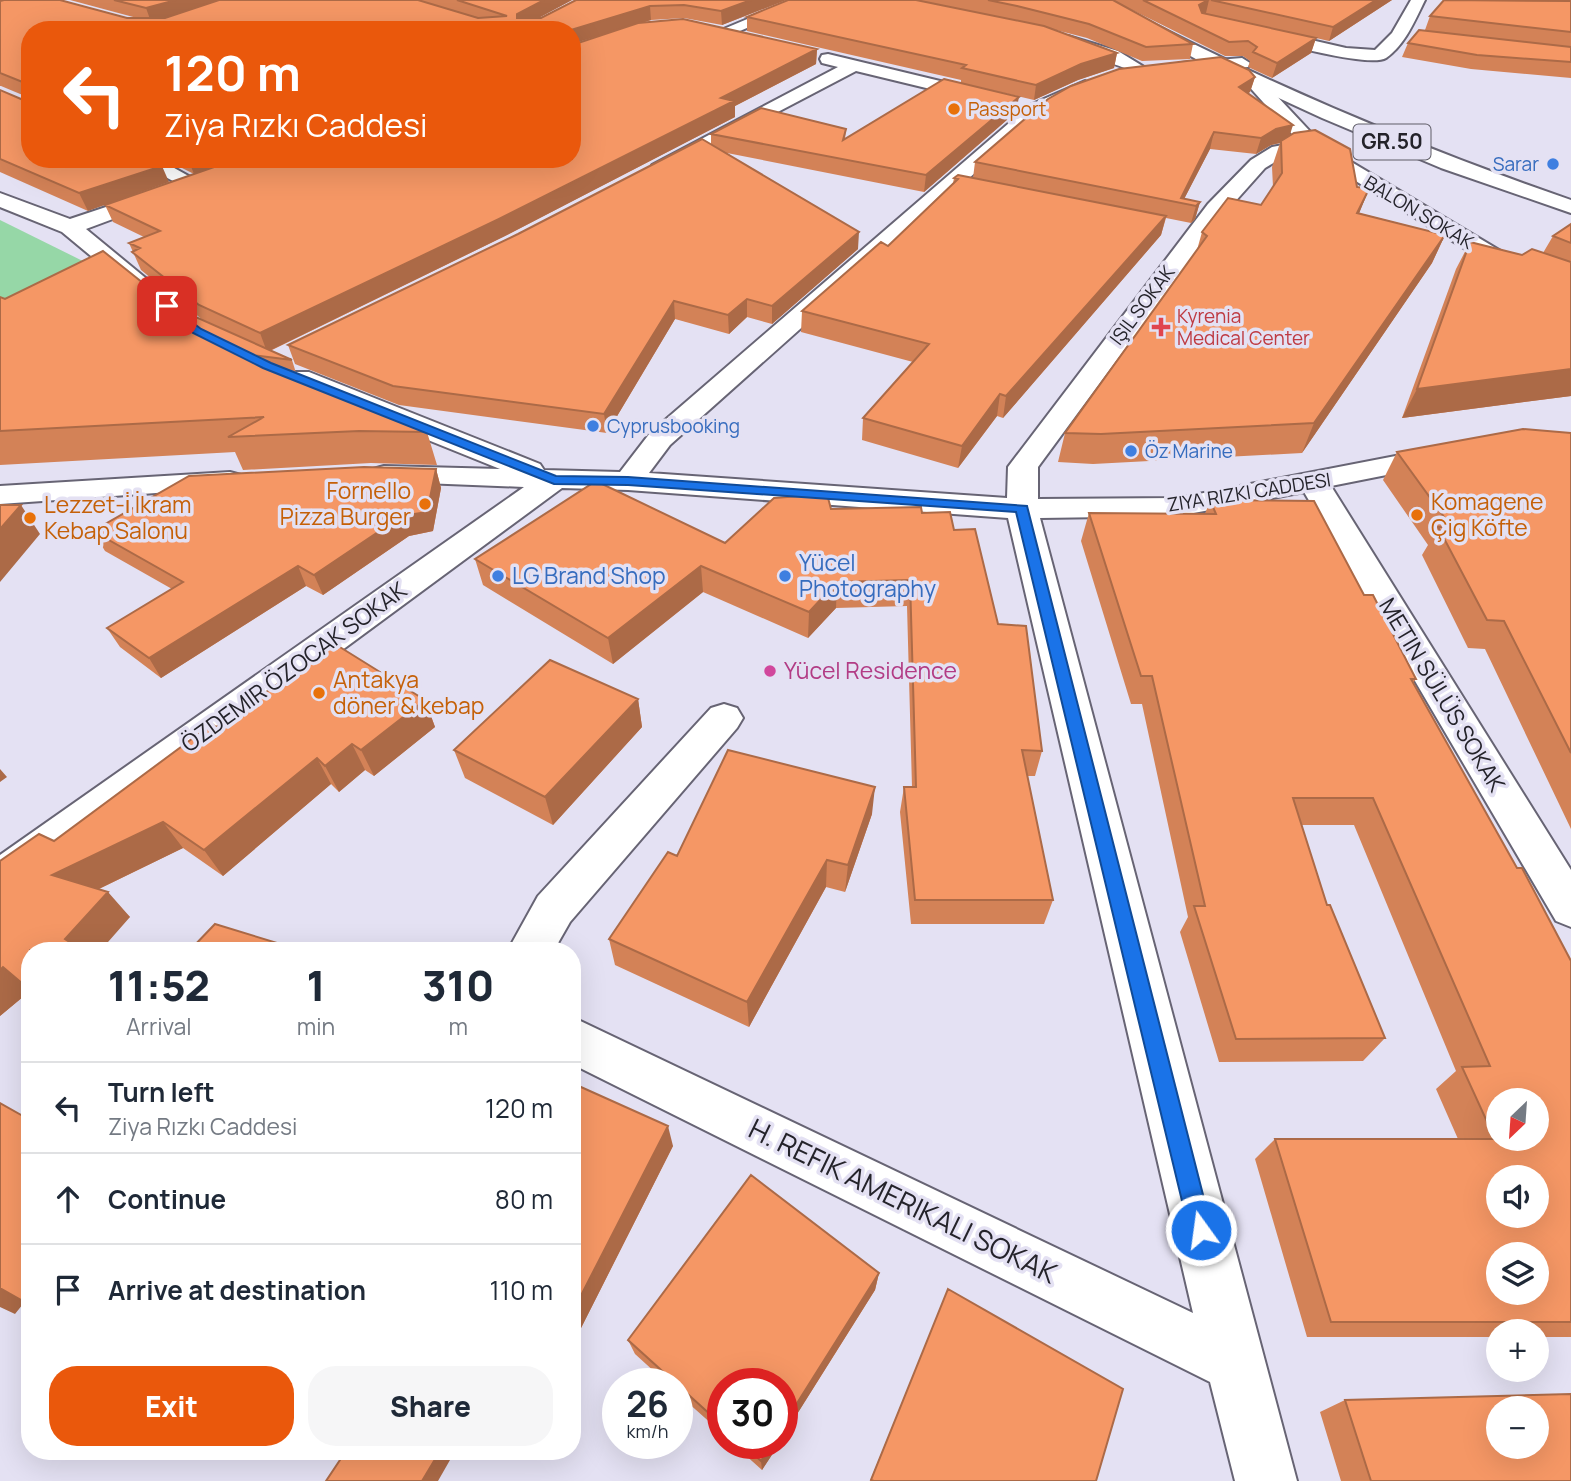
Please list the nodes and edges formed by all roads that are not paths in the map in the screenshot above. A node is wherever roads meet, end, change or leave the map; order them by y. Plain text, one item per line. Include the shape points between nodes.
1 (806, 0) edge
2 (1096, 0) edge
3 (1121, 0) edge
4 (1418, 0) edge
5 (704, 28) edge
6 (1243, 30) edge
7 (722, 33) junction
8 (1399, 36) junction
9 (1051, 37) edge
10 (749, 39) edge
11 (1423, 39) edge
12 (1184, 47) junction
13 (814, 56) edge
14 (1156, 63) junction
15 (1242, 63) junction
16 (854, 65) junction
17 (1217, 65) junction
18 (1254, 82) junction
19 (1036, 109) junction
20 (1313, 146) junction
21 (160, 168) edge
22 (646, 174) edge
23 (217, 176) edge
24 (949, 183) junction
25 (193, 184) junction
26 (976, 189) edge
27 (1571, 194) edge
28 (0, 199) edge
29 (1571, 207) edge
30 (70, 227) junction
31 (1169, 228) edge
32 (1196, 233) junction
33 (1571, 287) edge
34 (161, 302) edge
35 (280, 370) edge
36 (1476, 450) edge
37 (358, 476) edge
38 (252, 480) edge
39 (554, 480) junction
40 (628, 481) junction
41 (1314, 483) junction
42 (0, 495) edge
43 (1022, 509) junction
44 (724, 718) dead end
45 (0, 878) edge
46 (1571, 908) edge
47 (535, 942) edge
48 (581, 1043) edge
49 (1234, 1363) junction
50 (1266, 1481) edge

1 - 7 street
2 - 12 street, GR.50
3 - 15 street, GR.50
4 - 8 street
5 - 7 street
6 - 8 street via 1346,53 1379,55
7 - 10 street
8 - 11 street
9 - 14 street
12 - 14 street
12 - 17 street, GR.50
13 - 16 street
14 - 17 street
14 - 19 street via 1091,83
15 - 17 street
15 - 27 street, GR.50 via 1402,135
16 - 19 street
16 - 22 street
17 - 18 street, GR.50
18 - 20 street, BALON SOKAK
18 - 29 street, GR.50 via 1399,145
19 - 24 street
20 - 32 street via 1279,150 1258,164
20 - 33 street, BALON SOKAK via 1496,258
21 - 25 street
23 - 25 street
24 - 26 street
24 - 40 street via 660,439
25 - 30 street
28 - 30 street
30 - 34 street
31 - 32 street
32 - 43 street via 1023,467
35 - 39 street
36 - 41 street
37 - 39 street
38 - 42 street
39 - 40 street
39 - 45 street, ÖZDEMIR ÖZOCAK SOKAK
40 - 43 street
41 - 43 street via 1178,507
41 - 46 street, METIN SÜLÜS SOKAK
43 - 49 street
44 - 47 street via 554,909
48 - 49 street
49 - 50 street

